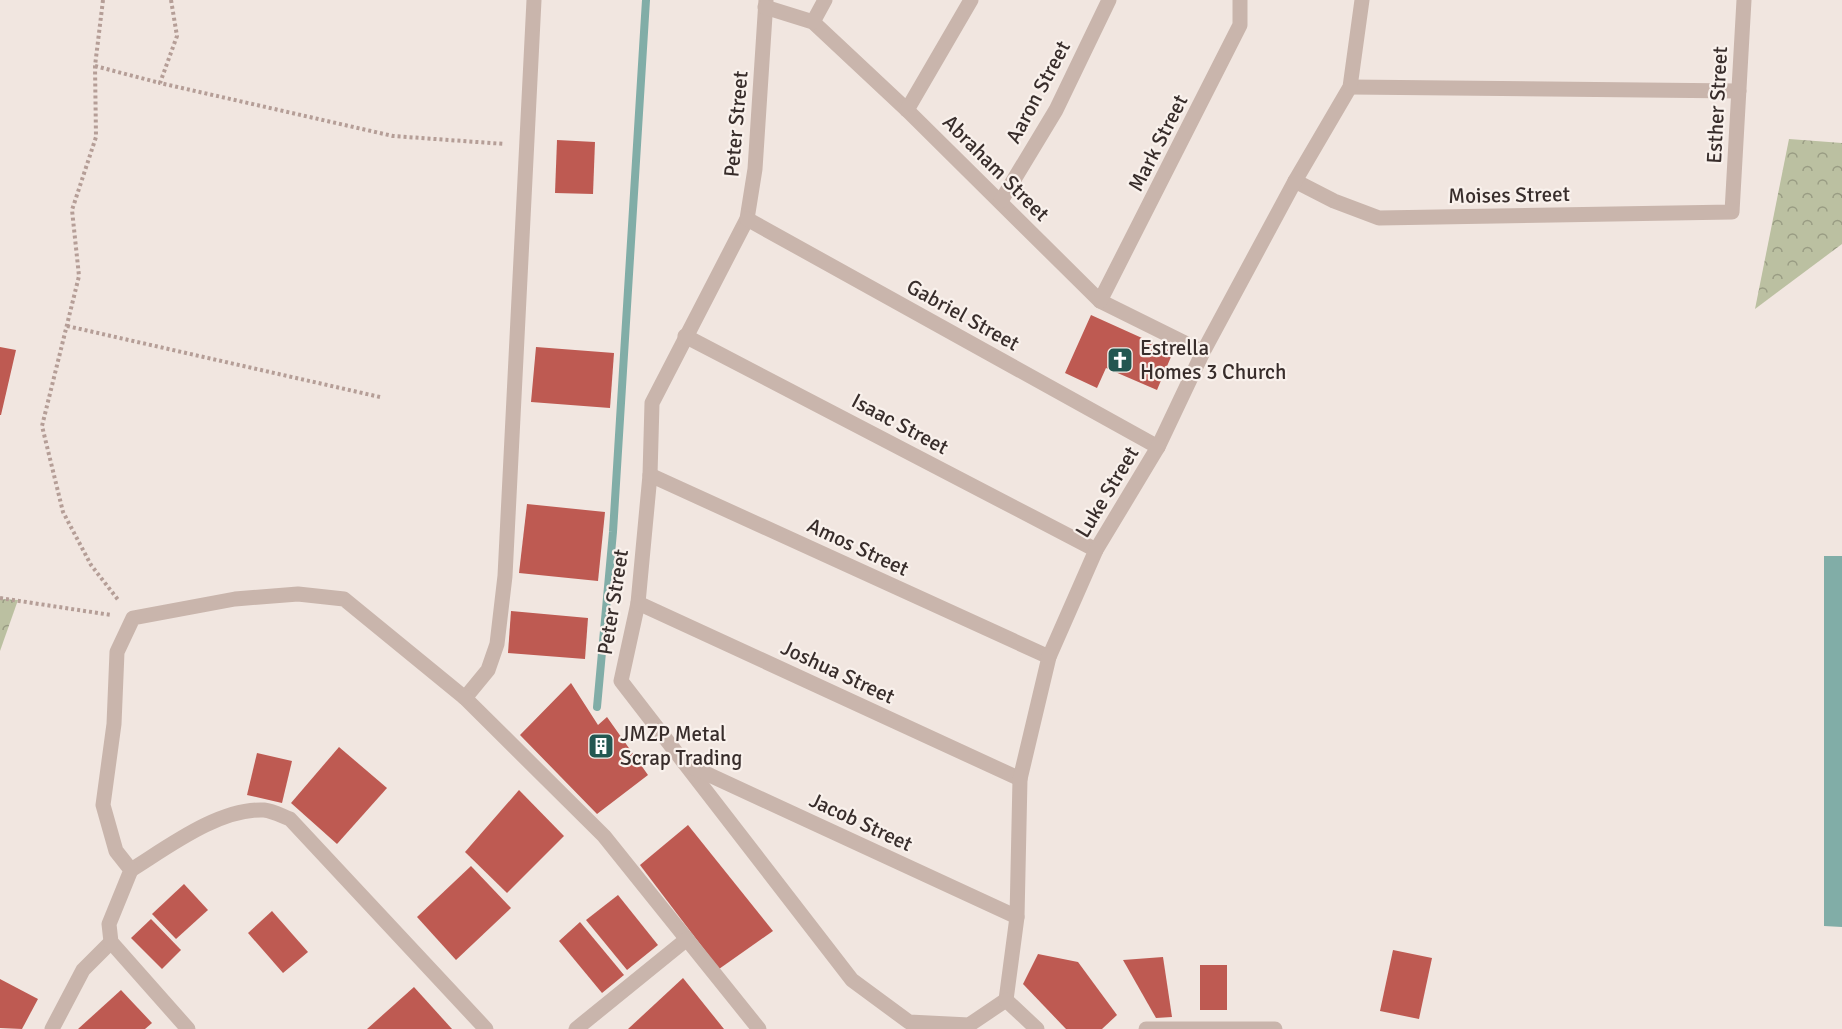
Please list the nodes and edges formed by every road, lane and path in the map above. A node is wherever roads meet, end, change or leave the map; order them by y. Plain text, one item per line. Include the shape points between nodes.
1 (103, 0) edge
2 (171, 0) edge
3 (534, 0) edge
4 (825, 0) edge
5 (971, 0) edge
6 (1109, 0) edge
7 (1240, 0) edge
8 (1362, 0) edge
9 (1744, 0) edge
10 (766, 3) edge
11 (813, 22) junction
12 (95, 66) junction
13 (160, 83) junction
14 (1350, 87) junction
15 (1739, 91) junction
16 (907, 110) junction
17 (527, 146) junction
18 (1295, 181) junction
19 (1001, 201) junction
20 (1732, 212) joint
21 (747, 219) junction
22 (1100, 301) junction
23 (67, 326) junction
24 (686, 336) junction
25 (1203, 352) junction
26 (380, 397) dead end
27 (1158, 447) junction
28 (650, 475) junction
29 (1096, 550) junction
30 (0, 598) edge
31 (638, 603) junction
32 (133, 618) junction
33 (1049, 657) junction
34 (465, 698) junction
35 (687, 765) junction
36 (1020, 779) junction
37 (130, 870) junction
38 (1017, 917) junction
39 (687, 939) junction
40 (111, 942) junction
41 (1006, 1000) junction
42 (1148, 1028) edge
43 (52, 1029) edge
44 (189, 1029) edge
45 (486, 1029) edge
46 (576, 1029) edge
47 (759, 1029) edge
48 (1037, 1029) edge
49 (1275, 1029) edge

1 - 12 path
2 - 13 path via 177,36
3 - 17 street
4 - 11 street
5 - 16 street
6 - 19 street, Aaron Street via 1056,110
7 - 22 street, Mark Street via 1240,25
8 - 14 street, Luke Street
9 - 15 street, Esther Street
10 - 11 street, Abraham Street
10 - 21 street, Peter Street via 755,169
11 - 16 street, Abraham Street
12 - 13 path
12 - 23 path via 96,137 72,210 79,276
13 - 17 path via 393,136
14 - 15 street
14 - 18 street, Luke Street
15 - 20 street, Esther Street
16 - 19 street, Abraham Street
17 - 34 street via 505,576 497,644 488,670
18 - 20 street, Moises Street via 1379,218
18 - 25 street, Luke Street
19 - 22 street, Abraham Street
21 - 24 street, Peter Street
21 - 27 street, Gabriel Street
22 - 25 street, Abraham Street
23 - 26 path
23 - 32 path via 42,426 63,512 91,565
24 - 28 street, Peter Street via 652,403
24 - 29 street, Isaac Street
25 - 27 street, Luke Street
27 - 29 street, Luke Street
28 - 31 street, Peter Street
28 - 33 street, Amos Street
29 - 33 street, Luke Street
30 - 32 path
31 - 35 street, Peter Street via 621,681
31 - 36 street, Joshua Street
32 - 34 street via 235,599 298,594 344,599
32 - 37 street via 117,652 114,724 103,805 116,851
33 - 36 street, Luke Street
34 - 39 street via 604,836
35 - 38 street, Jacob Street
35 - 41 street, Peter Street via 852,980 909,1022 969,1025
36 - 38 street, Luke Street
37 - 40 street via 109,924
37 - 45 street via 238,811 267,810 290,819
38 - 41 street, Luke Street
39 - 46 street
39 - 47 street
40 - 43 street via 83,970
40 - 44 street
41 - 48 street
42 - 49 street

